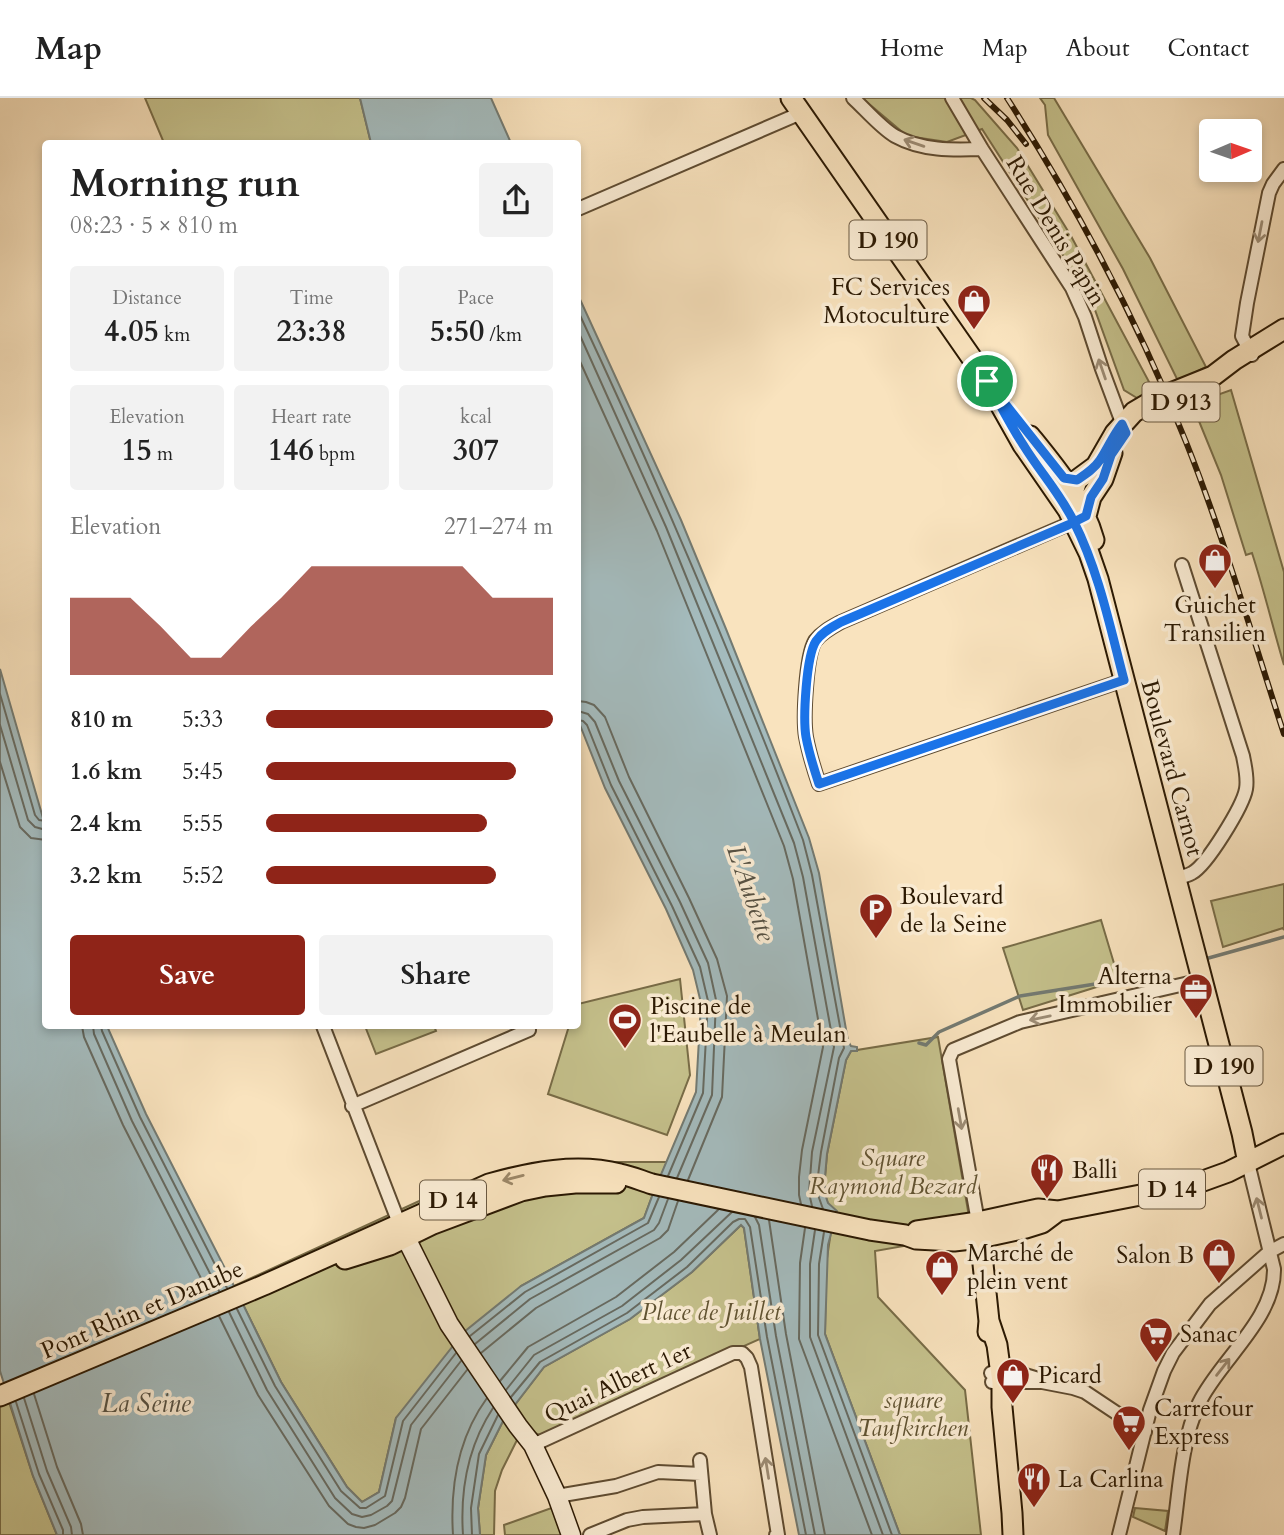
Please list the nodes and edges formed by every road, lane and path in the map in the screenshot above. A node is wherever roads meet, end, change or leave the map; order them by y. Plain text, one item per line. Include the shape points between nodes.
1 (853, 98) edge
2 (952, 98) edge
3 (796, 105) edge
4 (982, 149) junction
5 (1284, 169) edge
6 (581, 208) edge
7 (1276, 335) edge
8 (1251, 354) junction
9 (1124, 429) junction
10 (1074, 499) junction
11 (1182, 565) dead end
12 (1124, 680) junction
13 (1176, 878) junction
14 (1200, 974) junction
15 (324, 1029) edge
16 (528, 1029) edge
17 (352, 1106) junction
18 (1284, 1144) edge
19 (1248, 1163) junction
20 (402, 1230) junction
21 (979, 1230) junction
22 (1284, 1244) edge
23 (1265, 1256) junction
24 (996, 1377) junction
25 (0, 1396) edge
26 (1145, 1432) junction
27 (533, 1445) junction
28 (700, 1460) dead end
29 (701, 1474) junction
30 (557, 1496) junction
31 (705, 1514) junction
32 (1174, 1529) edge
33 (571, 1535) edge
34 (590, 1535) edge
35 (710, 1535) edge
36 (777, 1535) edge
37 (1013, 1535) edge
38 (1119, 1535) edge

4 -> 1 street, Rue Denis Papin via 918,146 892,135
2 - 4 street
3 - 6 street
3 - 10 main road, D 190 via 987,381 1023,445
9 -> 4 street, Rue Denis Papin via 1072,288
5 -> 8 street via 1269,193 1247,303 1242,336
7 - 8 main road, D 913
8 - 9 main road, D 913 via 1209,379 1140,407
9 - 10 main road, D 913 via 1103,479
10 - 12 main road, Boulevard Carnot / D 190 via 1094,542 1098,579
10 - 12 street via 841,622 816,640 810,651 805,710 806,736 819,784
11 - 13 street via 1247,780 1241,803 1205,860 1190,875
12 - 13 main road, Boulevard Carnot / D 190
13 - 14 main road, Boulevard Carnot / D 190
14 - 19 main road, D 190
14 -> 21 street via 1020,1022 950,1054
15 - 17 street
16 - 17 street
17 - 20 street
18 - 19 main road, D 14
19 - 21 main road, D 14 via 1192,1185 1058,1211 1042,1223
23 -> 19 street, D 190
20 - 21 main road, D 14 via 433,1224 521,1191 575,1183 652,1184 916,1239 946,1241
20 - 25 main road, Pont Rhin et Danube / D 14 via 386,1246 264,1285
20 - 27 street via 449,1324
21 - 24 main road via 989,1321 998,1345
22 - 23 street
23 - 26 street via 1210,1304 1176,1349 1164,1371
32 -> 23 street via 1195,1412 1211,1382 1260,1316 1274,1276
24 - 26 street via 1017,1372 1085,1392
24 - 37 main road via 994,1396 1002,1407
26 - 38 street
27 - 30 street
36 -> 27 street, Quai Albert 1er via 751,1367 742,1353 733,1353
28 - 29 street
29 - 30 street via 658,1472 616,1486
29 - 31 street
30 - 33 street
31 - 34 street via 643,1517
31 - 35 street

